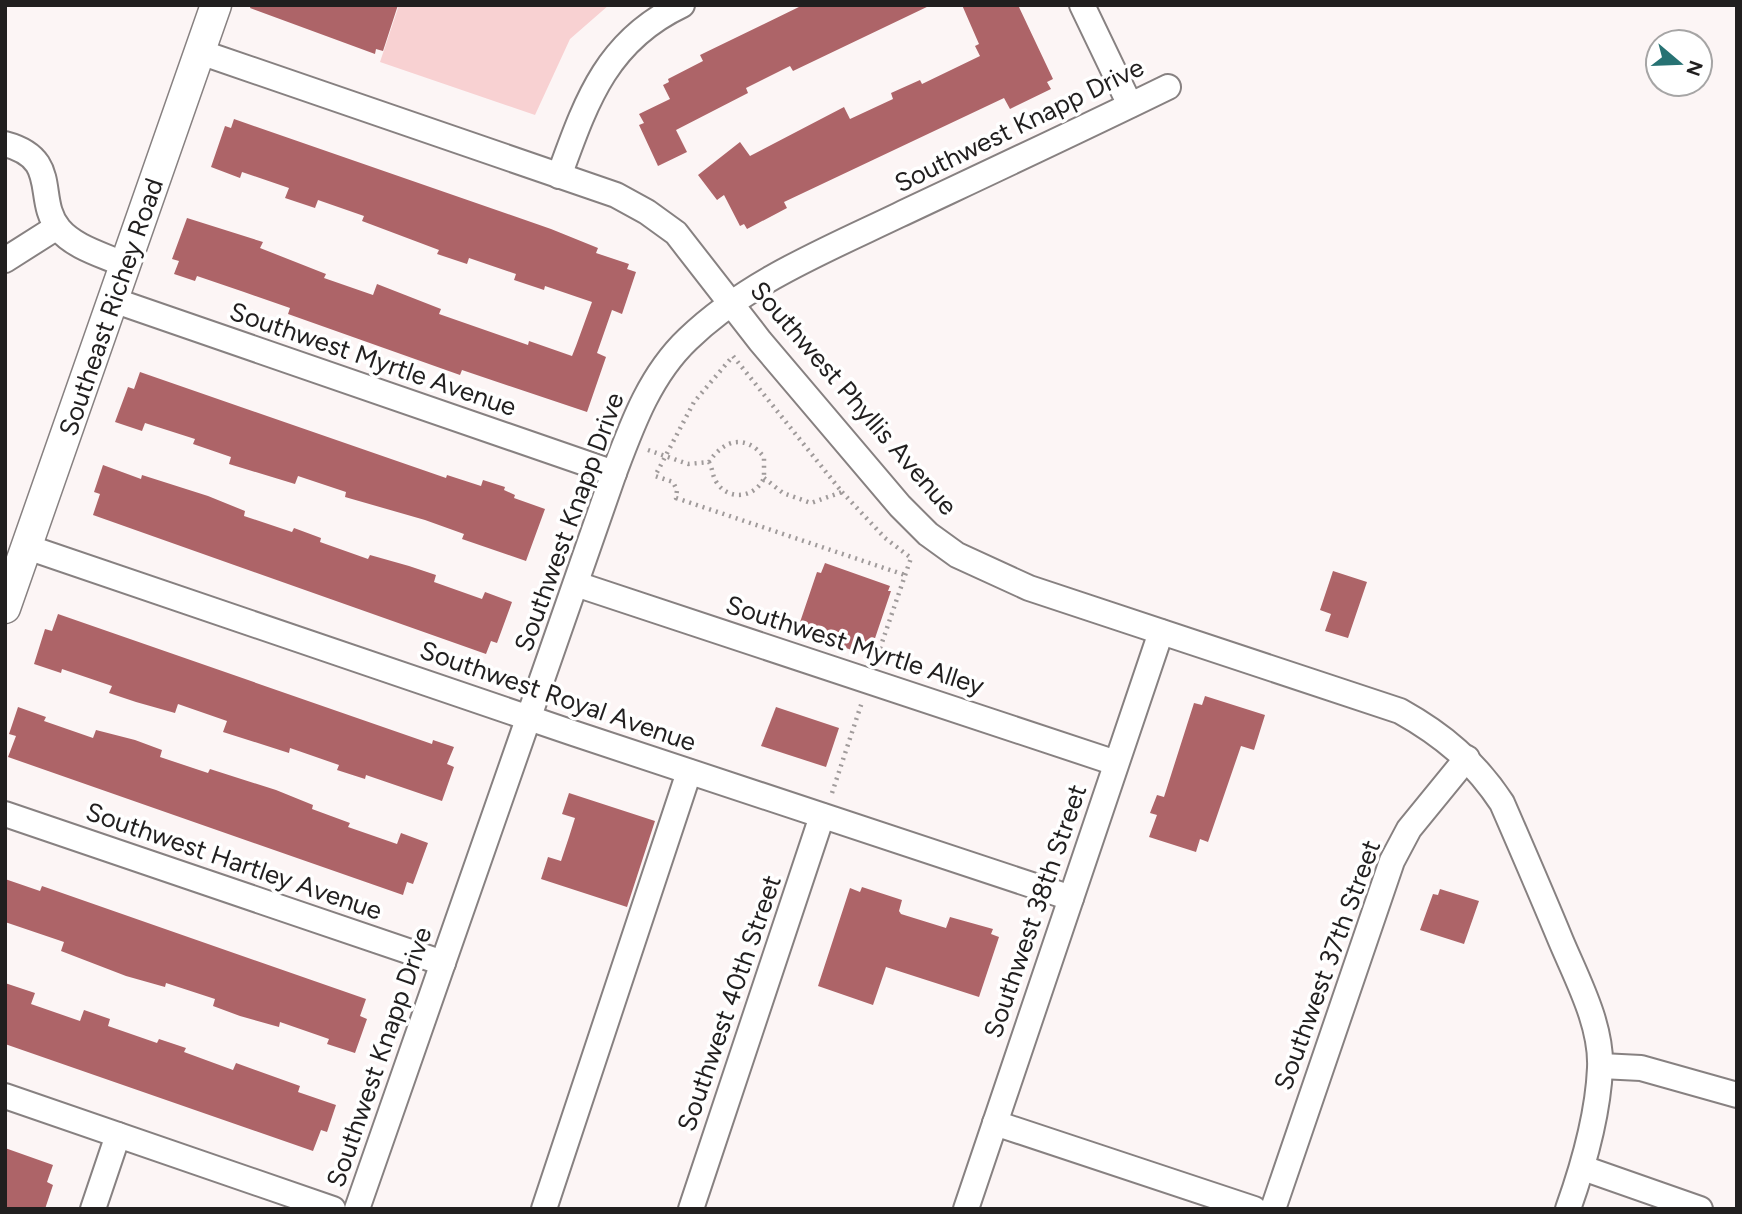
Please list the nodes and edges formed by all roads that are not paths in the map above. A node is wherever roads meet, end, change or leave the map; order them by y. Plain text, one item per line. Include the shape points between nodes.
1 (216, 5) edge
2 (682, 5) edge
3 (1082, 5) edge
4 (200, 52) junction
5 (1168, 87) dead end
6 (1130, 105) junction
7 (5, 144) edge
8 (559, 176) junction
9 (57, 227) junction
10 (5, 260) edge
11 (125, 265) junction
12 (113, 300) junction
13 (733, 303) junction
14 (614, 473) junction
15 (27, 547) junction
16 (576, 584) junction
17 (5, 608) edge
18 (1161, 632) junction
19 (528, 718) junction
20 (1467, 758) junction
21 (1116, 763) junction
22 (689, 772) junction
23 (5, 814) edge
24 (822, 816) junction
25 (1071, 898) junction
26 (443, 964) junction
27 (1601, 1066) junction
28 (1737, 1095) edge
29 (5, 1096) edge
30 (995, 1123) junction
31 (118, 1135) junction
32 (1583, 1168) junction
33 (93, 1209) edge
34 (333, 1209) edge
35 (357, 1209) edge
36 (544, 1209) edge
37 (691, 1209) edge
38 (966, 1209) edge
39 (1254, 1209) edge
40 (1273, 1209) edge
41 (1568, 1209) edge
42 (1700, 1209) edge

1 - 4 main road, Southeast Richey Road
2 - 8 street via 659,16 618,52 584,105
3 - 6 street
4 - 8 street, Southwest Phyllis Avenue
4 - 11 main road, Southeast Richey Road
5 - 6 street, Southwest Knapp Drive
6 - 13 street, Southwest Knapp Drive via 793,266
7 - 9 street via 37,161
8 - 13 street, Southwest Phyllis Avenue via 615,195 676,233
9 - 10 street
9 - 11 street via 71,240
11 - 12 main road, Southeast Richey Road
12 - 14 street, Southwest Myrtle Avenue
12 - 15 main road, Southeast Richey Road
13 - 14 street, Southwest Knapp Drive via 688,339 656,378
13 - 18 street, Southwest Phyllis Avenue via 760,341 928,534 987,571
14 - 16 street, Southwest Knapp Drive
15 - 17 main road, Southeast Richey Road
15 - 19 street, Southwest Royal Avenue
16 - 19 street, Southwest Knapp Drive
16 - 21 street, Southwest Myrtle Alley
18 - 20 street, Southwest Phyllis Avenue via 1400,711 1432,728
18 - 21 street, Southwest 38th Street
19 - 22 street, Southwest Royal Avenue
19 - 26 street, Southwest Knapp Drive
20 - 27 street, Southwest Phyllis Avenue via 1502,803 1535,878 1582,990
20 - 40 street, Southwest 37th Street via 1409,829 1392,861
21 - 25 street, Southwest 38th Street
22 - 24 street, Southwest Royal Avenue
22 - 36 street
23 - 26 street, Southwest Hartley Avenue
24 - 25 street, Southwest Royal Avenue
24 - 37 street, Southwest 40th Street
25 - 30 street, Southwest 38th Street
26 - 35 street, Southwest Knapp Drive
27 - 28 street via 1641,1068
27 - 32 street, Southwest Phyllis Avenue
29 - 31 street
30 - 38 street, Southwest 38th Street
30 - 39 street
31 - 33 street
31 - 34 street
32 - 41 street, Southwest Phyllis Avenue
32 - 42 street

